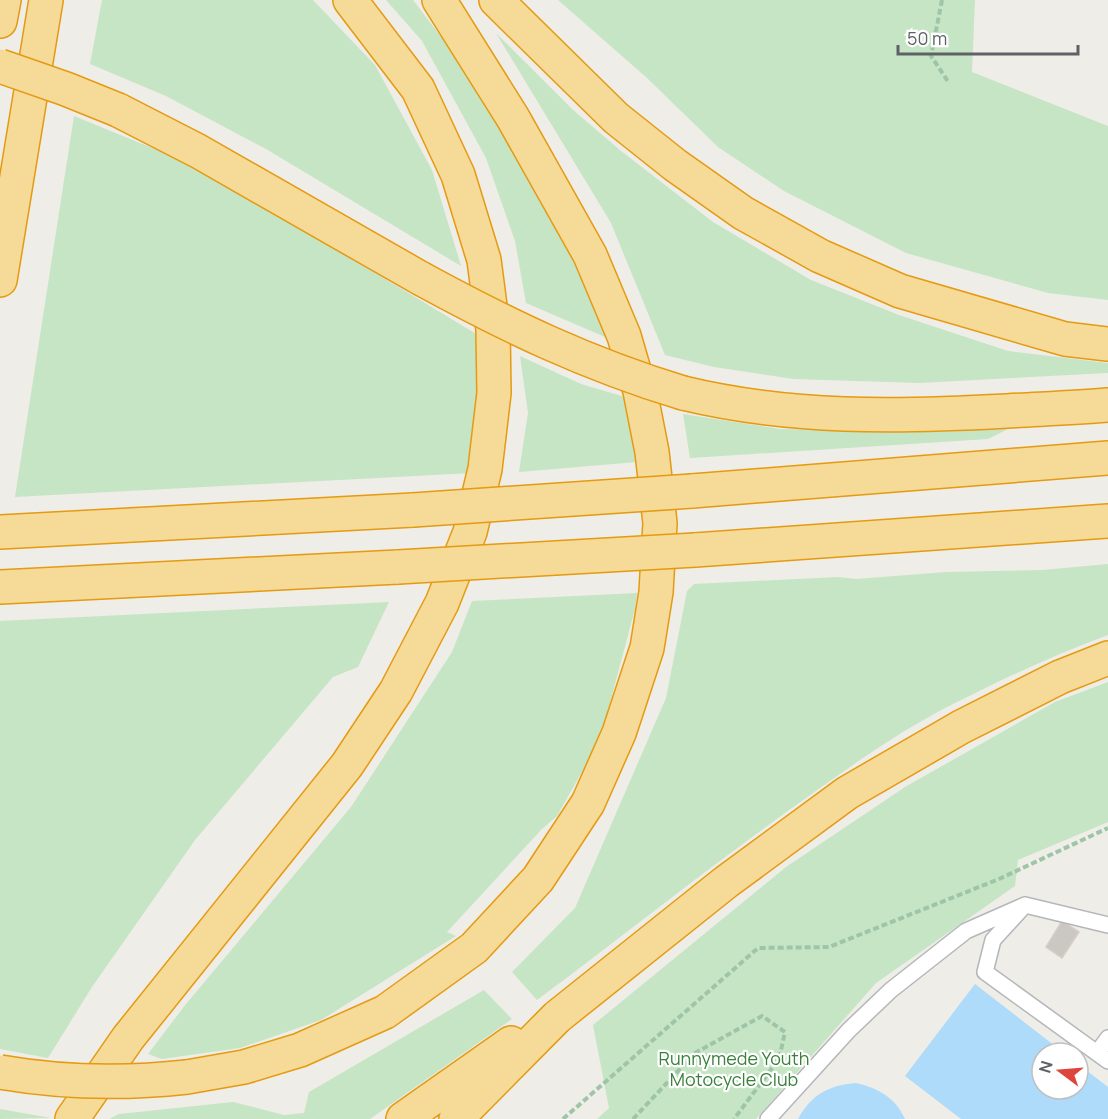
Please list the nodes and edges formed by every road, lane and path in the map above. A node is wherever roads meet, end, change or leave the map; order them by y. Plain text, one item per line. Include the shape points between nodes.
1 (4, 0) edge
2 (46, 0) edge
3 (350, 0) edge
4 (439, 0) edge
5 (496, 0) edge
6 (942, 0) edge
7 (0, 21) edge
8 (0, 66) edge
9 (949, 83) dead end
10 (0, 280) edge
11 (1108, 344) edge
12 (1108, 405) edge
13 (1108, 458) edge
14 (1108, 521) edge
15 (0, 532) edge
16 (0, 586) edge
17 (1108, 658) edge
18 (1108, 828) edge
19 (1025, 905) junction
20 (1108, 925) edge
21 (557, 1017) junction
22 (1108, 1038) edge
23 (1102, 1057) edge
24 (0, 1072) edge
25 (72, 1119) edge
26 (403, 1119) edge
27 (456, 1119) edge
28 (563, 1119) edge
29 (633, 1119) edge
30 (734, 1119) edge
31 (768, 1119) edge

1 - 7 highway
2 - 10 highway
3 - 25 highway via 418,89 458,175 484,260 493,329 494,393 485,469 470,532 442,603 396,691 347,765 128,1038
4 - 24 highway, bridge via 513,118 590,255 624,336 640,391 660,523 656,592 647,648 619,733 588,803 538,879 474,948 385,1012 300,1050 187,1077 75,1082
5 - 11 highway via 616,118 753,219 820,256 900,291 1065,339
6 - 9 path via 931,56
8 - 12 highway, bridge via 118,110 475,308 568,353 683,393 724,403 802,413 933,415
13 - 15 highway, bridge via 413,510
14 - 16 highway, bridge via 695,550
17 - 21 highway via 1060,677 961,727 847,793 726,882
18 - 28 path via 999,879 829,947 758,948
19 - 20 lane
19 - 23 lane via 993,940 985,972
19 - 31 lane via 966,931 891,990
21 - 26 highway via 497,1051
21 - 27 highway
22 - 23 lane
29 - 30 path via 695,1053 762,1016 785,1032 779,1059

